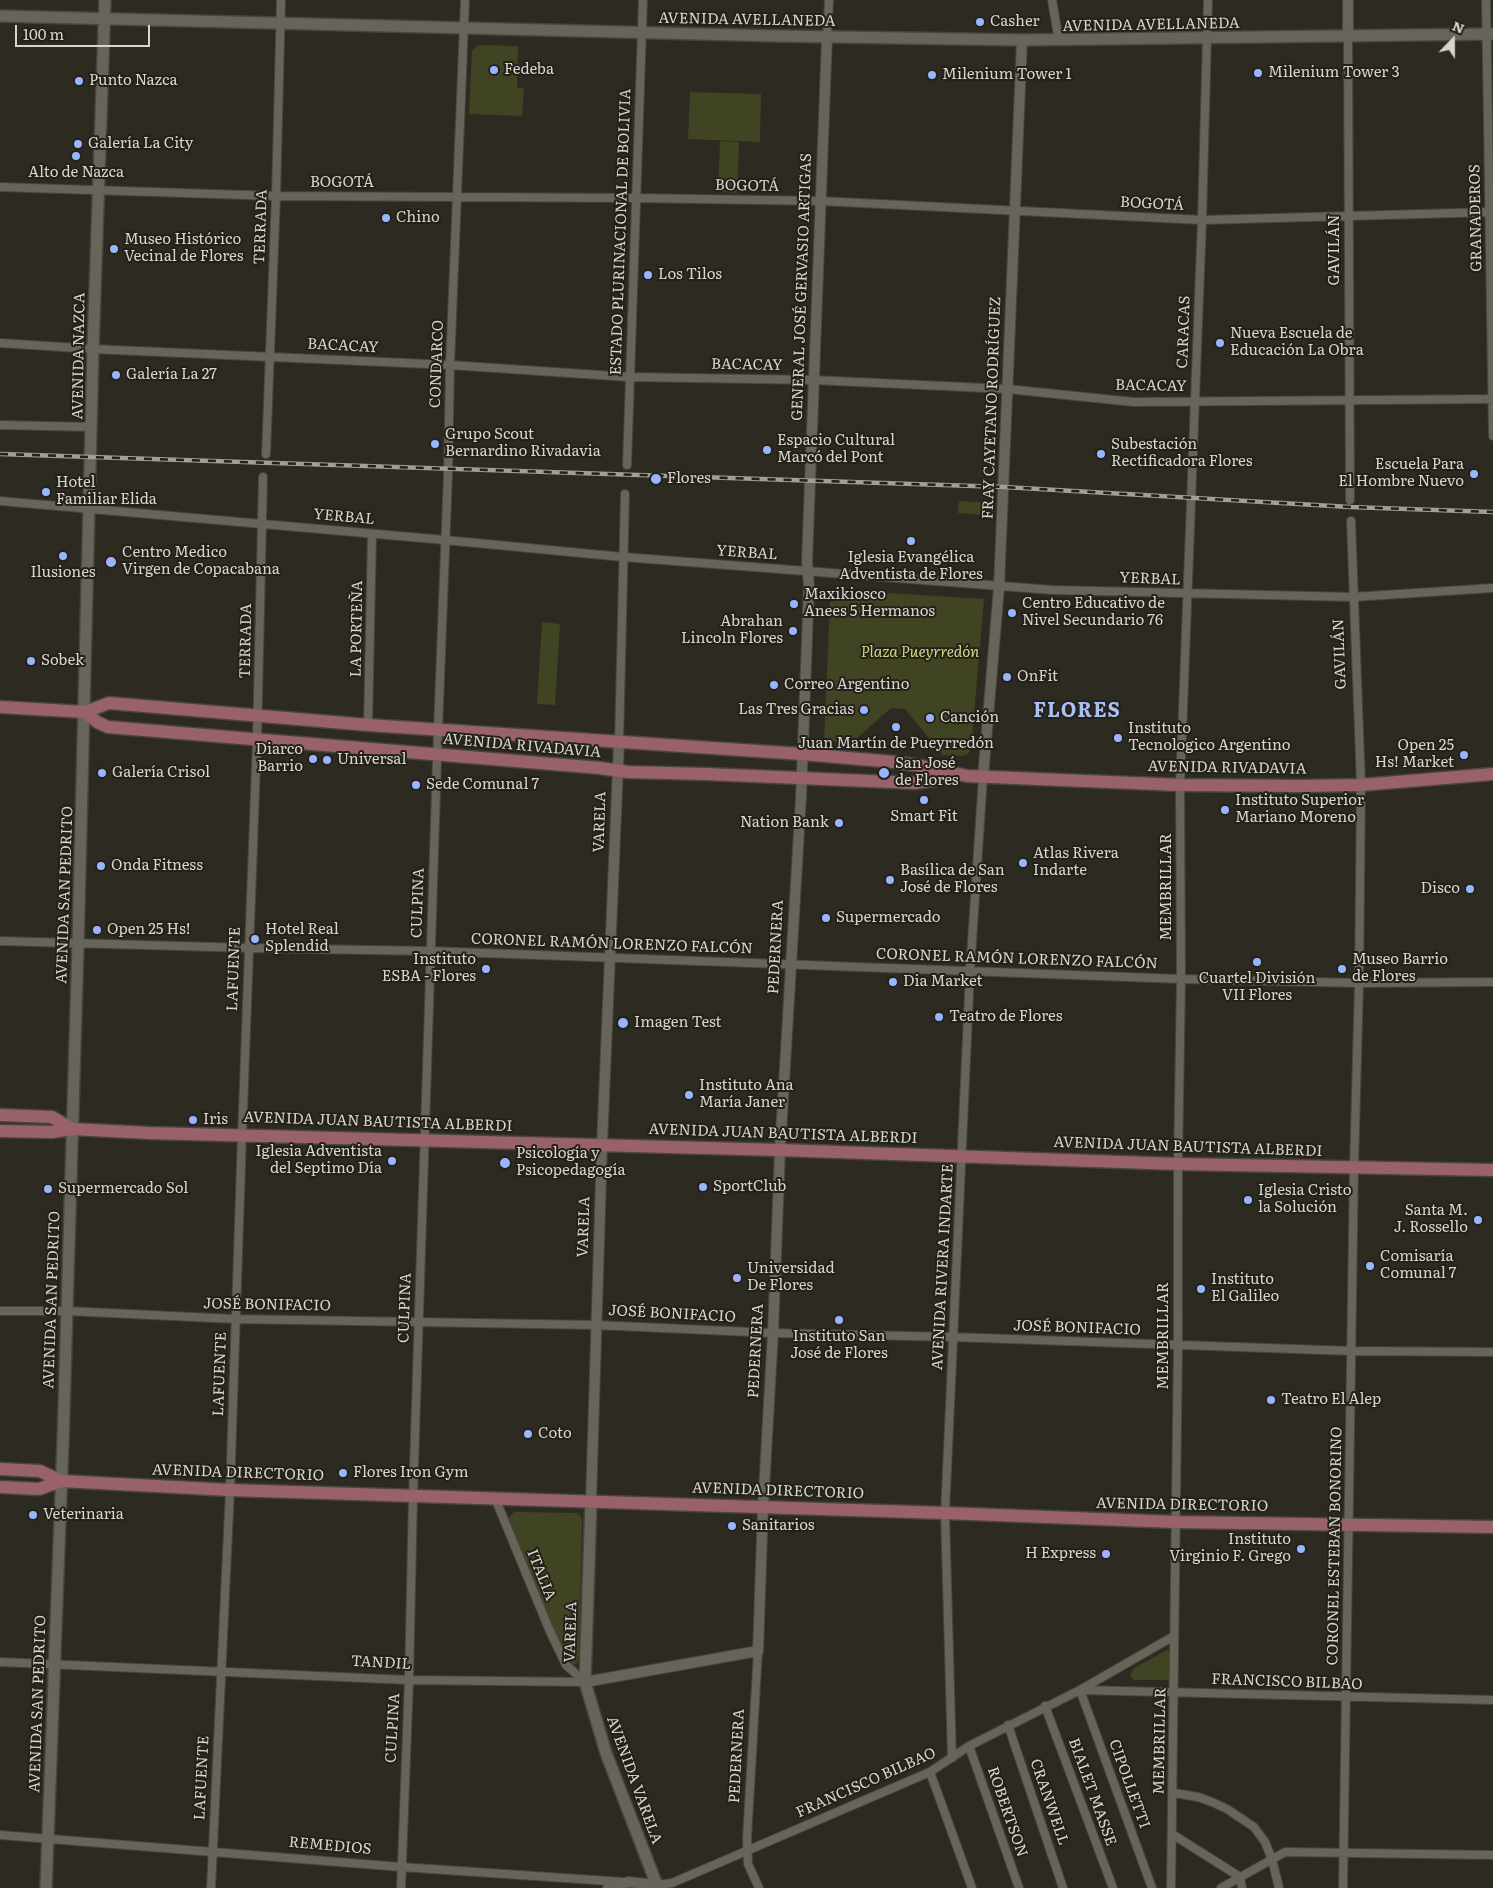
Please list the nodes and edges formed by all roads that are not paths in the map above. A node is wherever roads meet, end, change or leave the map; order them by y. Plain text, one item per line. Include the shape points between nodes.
1 (105, 0) edge
2 (281, 0) edge
3 (465, 0) edge
4 (642, 0) edge
5 (829, 0) edge
6 (1052, 0) edge
7 (1208, 0) edge
8 (1348, 0) edge
9 (1486, 0) edge
10 (0, 16) edge
11 (104, 20) junction
12 (281, 23) junction
13 (464, 28) junction
14 (641, 33) junction
15 (1490, 34) edge
16 (827, 37) junction
17 (1348, 37) junction
18 (1207, 39) junction
19 (1022, 40) junction
20 (1059, 41) junction
21 (0, 187) edge
22 (98, 190) junction
23 (276, 196) junction
24 (458, 198) junction
25 (637, 198) junction
26 (820, 202) junction
27 (1015, 212) junction
28 (1491, 212) edge
29 (1350, 217) junction
30 (1202, 220) junction
31 (0, 343) edge
32 (93, 349) junction
33 (269, 356) junction
34 (450, 365) junction
35 (629, 377) junction
36 (814, 380) junction
37 (1007, 389) junction
38 (1492, 399) edge
39 (1194, 401) junction
40 (1350, 401) junction
41 (0, 424) edge
42 (92, 427) junction
43 (1493, 436) edge
44 (266, 454) dead end
45 (627, 465) dead end
46 (263, 477) dead end
47 (625, 494) dead end
48 (1350, 500) dead end
49 (0, 501) edge
50 (89, 508) junction
51 (1350, 521) dead end
52 (262, 523) junction
53 (372, 534) junction
54 (445, 540) junction
55 (624, 557) junction
56 (808, 572) junction
57 (1000, 587) junction
58 (1493, 588) edge
59 (1189, 594) junction
60 (1353, 597) junction
61 (0, 707) edge
62 (85, 712) junction
63 (258, 716) junction
64 (368, 725) junction
65 (438, 730) junction
66 (257, 740) junction
67 (619, 743) junction
68 (802, 754) junction
69 (437, 755) junction
70 (617, 770) junction
71 (1493, 774) edge
72 (961, 776) junction
73 (983, 777) junction
74 (801, 778) junction
75 (1180, 785) junction
76 (1361, 785) junction
77 (0, 941) edge
78 (78, 944) junction
79 (249, 948) junction
80 (430, 951) junction
81 (610, 958) junction
82 (790, 964) junction
83 (970, 972) junction
84 (1181, 979) junction
85 (1493, 982) edge
86 (1359, 983) junction
87 (0, 1115) edge
88 (72, 1129) junction
89 (0, 1131) edge
90 (242, 1135) junction
91 (425, 1140) junction
92 (602, 1145) junction
93 (780, 1150) junction
94 (962, 1156) junction
95 (1178, 1164) junction
96 (1354, 1167) junction
97 (1493, 1170) edge
98 (0, 1311) edge
99 (67, 1311) junction
100 (235, 1319) junction
101 (419, 1322) junction
102 (596, 1325) junction
103 (773, 1333) junction
104 (952, 1336) junction
105 (1178, 1346) junction
106 (1352, 1351) junction
107 (1493, 1352) edge
108 (0, 1470) edge
109 (61, 1481) junction
110 (0, 1487) edge
111 (230, 1490) junction
112 (413, 1496) junction
113 (495, 1498) junction
114 (592, 1501) junction
115 (763, 1507) junction
116 (945, 1513) junction
117 (1175, 1522) junction
118 (1348, 1525) junction
119 (1493, 1527) edge
120 (1174, 1636) junction
121 (758, 1651) junction
122 (0, 1662) edge
123 (54, 1664) junction
124 (221, 1670) junction
125 (409, 1680) junction
126 (585, 1682) junction
127 (1080, 1690) junction
128 (1175, 1692) junction
129 (1346, 1697) junction
130 (1493, 1700) edge
131 (1046, 1706) junction
132 (1008, 1726) junction
133 (970, 1746) junction
134 (952, 1758) junction
135 (930, 1772) junction
136 (1174, 1793) junction
137 (1172, 1834) junction
138 (0, 1835) edge
139 (47, 1839) junction
140 (748, 1851) junction
141 (212, 1852) junction
142 (1344, 1854) junction
143 (1493, 1854) edge
144 (1272, 1859) junction
145 (401, 1867) junction
146 (1240, 1877) junction
147 (628, 1882) junction
148 (656, 1887) edge
149 (46, 1888) edge
150 (211, 1888) edge
151 (401, 1888) edge
152 (608, 1888) edge
153 (759, 1888) edge
154 (972, 1888) edge
155 (1019, 1888) edge
156 (1063, 1888) edge
157 (1113, 1888) edge
158 (1152, 1888) edge
159 (1171, 1888) edge
160 (1221, 1888) edge
161 (1242, 1888) edge
162 (1279, 1888) edge
163 (1344, 1888) edge

1 - 11 main road, AVENIDA NAZCA
2 - 12 street, TERRADA
3 - 13 street, CONDARCO
4 - 14 street, ESTADO PLURINACIONAL DE BOLIVIA
5 - 16 street, GENERAL JOSÉ GERVASIO ARTIGAS
6 - 20 street
7 - 18 street, CARACAS
8 - 17 street, GAVILÁN
9 - 15 street, GRANADEROS
10 - 11 main road, AVENIDA AVELLANEDA
11 - 12 main road, AVENIDA AVELLANEDA
11 - 22 main road, AVENIDA NAZCA
12 - 13 main road, AVENIDA AVELLANEDA
12 - 23 street, TERRADA
13 - 14 main road, AVENIDA AVELLANEDA
13 - 24 street, CONDARCO
14 - 16 main road, AVENIDA AVELLANEDA
14 - 25 street, ESTADO PLURINACIONAL DE BOLIVIA
15 - 17 main road, AVENIDA AVELLANEDA
15 - 28 street, GRANADEROS
16 - 19 main road, AVENIDA AVELLANEDA
16 - 26 street, GENERAL JOSÉ GERVASIO ARTIGAS
17 - 18 main road, AVENIDA AVELLANEDA
17 - 29 street, GAVILÁN
18 - 20 main road, AVENIDA AVELLANEDA
18 - 30 street, CARACAS
19 - 20 main road, AVENIDA AVELLANEDA
19 - 27 street, FRAY CAYETANO RODRÍGUEZ
21 - 22 street, BOGOTÁ
22 - 23 street, BOGOTÁ
22 - 32 main road, AVENIDA NAZCA
23 - 24 street, BOGOTÁ
23 - 33 street, TERRADA
24 - 25 street, BOGOTÁ
24 - 34 street, CONDARCO
25 - 26 street, BOGOTÁ
25 - 35 street, ESTADO PLURINACIONAL DE BOLIVIA
26 - 27 street, BOGOTÁ
26 - 36 street, GENERAL JOSÉ GERVASIO ARTIGAS
27 - 30 street, BOGOTÁ
27 - 37 street, FRAY CAYETANO RODRÍGUEZ
28 - 29 street, BOGOTÁ
28 - 38 street, GRANADEROS
29 - 30 street, BOGOTÁ
29 - 40 street, GAVILÁN
30 - 39 street, CARACAS
31 - 32 street, BACACAY
32 - 33 street, BACACAY
32 - 42 main road, AVENIDA NAZCA
33 - 34 street, BACACAY
33 - 44 street, TERRADA
34 - 35 street, BACACAY
34 - 54 street, CONDARCO
35 - 36 street, BACACAY
35 - 45 street, ESTADO PLURINACIONAL DE BOLIVIA
36 - 37 street, BACACAY
36 - 56 street, GENERAL JOSÉ GERVASIO ARTIGAS
37 - 39 street, BACACAY via 1134,402
37 - 57 street, FRAY CAYETANO RODRÍGUEZ
38 - 40 street, BACACAY
38 - 43 street, GRANADEROS
39 - 40 street, BACACAY
39 - 59 street, CARACAS
40 - 48 street, GAVILÁN
41 - 42 street
42 - 50 main road, AVENIDA NAZCA
46 - 52 street, TERRADA
47 - 55 street
49 - 50 street, YERBAL
50 - 52 street, YERBAL
50 - 62 main road, AVENIDA NAZCA
51 - 60 street, GAVILÁN
52 - 53 street, YERBAL
52 - 63 street, TERRADA
53 - 54 street, YERBAL
53 - 64 street, LA PORTEÑA
54 - 55 street, YERBAL
54 - 65 street, CONDARCO
55 - 56 street, YERBAL
55 - 67 street
56 - 57 street, YERBAL
56 - 68 street, GENERAL JOSÉ GERVASIO ARTIGAS
57 - 59 street, YERBAL
57 - 73 street, FRAY CAYETANO RODRÍGUEZ
58 - 60 street, YERBAL
59 - 60 street, YERBAL
59 - 75 street, CARACAS
60 - 76 street, GAVILÁN
61 - 62 main road, AVENIDA RIVADAVIA
62 - 63 main road, AVENIDA RIVADAVIA via 109,703
62 - 66 main road, AVENIDA RIVADAVIA via 108,727
62 - 78 main road, AVENIDA SAN PEDRITO
63 - 64 main road, AVENIDA RIVADAVIA
63 - 66 street, TERRADA
64 - 65 main road, AVENIDA RIVADAVIA
65 - 67 main road, AVENIDA RIVADAVIA
65 - 69 street, CULPINA
66 - 69 main road, AVENIDA RIVADAVIA
66 - 79 street, LAFUENTE
67 - 68 main road, AVENIDA RIVADAVIA
67 - 70 street, VARELA
68 - 72 main road, AVENIDA RIVADAVIA via 903,764
68 - 74 street, PEDERNERA
69 - 70 main road, AVENIDA RIVADAVIA
69 - 80 street, CULPINA
70 - 74 main road, AVENIDA RIVADAVIA
70 - 81 street, VARELA
71 - 76 main road, AVENIDA RIVADAVIA
72 - 73 main road, AVENIDA RIVADAVIA
72 - 74 main road, AVENIDA RIVADAVIA via 916,783
73 - 75 main road, AVENIDA RIVADAVIA
73 - 83 street, AVENIDA RIVERA INDARTE
74 - 82 street, PEDERNERA
75 - 76 main road, AVENIDA RIVADAVIA
75 - 84 street, MEMBRILLAR
76 - 86 street, CORONEL ESTEBAN BONORINO
77 - 78 street, CORONEL RAMÓN LORENZO FALCÓN
78 - 79 street, CORONEL RAMÓN LORENZO FALCÓN
78 - 88 main road, AVENIDA SAN PEDRITO
79 - 80 street, CORONEL RAMÓN LORENZO FALCÓN
79 - 90 street, LAFUENTE
80 - 81 street, CORONEL RAMÓN LORENZO FALCÓN
80 - 91 street, CULPINA
81 - 82 street, CORONEL RAMÓN LORENZO FALCÓN
81 - 92 street, VARELA
82 - 83 street, CORONEL RAMÓN LORENZO FALCÓN
82 - 93 street, PEDERNERA
83 - 84 street, CORONEL RAMÓN LORENZO FALCÓN
83 - 94 street, AVENIDA RIVERA INDARTE
84 - 86 street, CORONEL RAMÓN LORENZO FALCÓN
84 - 95 street, MEMBRILLAR
85 - 86 street, CORONEL RAMÓN LORENZO FALCÓN
86 - 96 street, CORONEL ESTEBAN BONORINO
87 - 88 main road, AVENIDA JUAN BAUTISTA ALBERDI via 52,1117
88 - 89 main road, AVENIDA JUAN BAUTISTA ALBERDI
88 - 90 main road, AVENIDA JUAN BAUTISTA ALBERDI
88 - 99 main road, AVENIDA SAN PEDRITO
90 - 91 main road, AVENIDA JUAN BAUTISTA ALBERDI
90 - 100 street, LAFUENTE
91 - 92 main road, AVENIDA JUAN BAUTISTA ALBERDI
91 - 101 street, CULPINA
92 - 93 main road, AVENIDA JUAN BAUTISTA ALBERDI
92 - 102 street, VARELA
93 - 94 main road, AVENIDA JUAN BAUTISTA ALBERDI
93 - 103 street, PEDERNERA
94 - 95 main road, AVENIDA JUAN BAUTISTA ALBERDI
94 - 104 street, AVENIDA RIVERA INDARTE
95 - 96 main road, AVENIDA JUAN BAUTISTA ALBERDI
95 - 105 street, MEMBRILLAR
96 - 97 main road, AVENIDA JUAN BAUTISTA ALBERDI
96 - 106 street, CORONEL ESTEBAN BONORINO
98 - 99 street, JOSÉ BONIFACIO
99 - 100 street, JOSÉ BONIFACIO
99 - 109 main road, AVENIDA SAN PEDRITO
100 - 101 street, JOSÉ BONIFACIO
100 - 111 street, LAFUENTE
101 - 102 street, JOSÉ BONIFACIO
101 - 112 street, CULPINA
102 - 103 street, JOSÉ BONIFACIO
102 - 114 street, VARELA
103 - 104 street, JOSÉ BONIFACIO
103 - 115 street, PEDERNERA
104 - 105 street, JOSÉ BONIFACIO
104 - 116 street, AVENIDA RIVERA INDARTE
105 - 106 street, JOSÉ BONIFACIO
105 - 117 street, MEMBRILLAR
106 - 107 street, JOSÉ BONIFACIO
106 - 118 street, CORONEL ESTEBAN BONORINO
108 - 109 main road, AVENIDA DIRECTORIO via 40,1471
109 - 110 main road, AVENIDA DIRECTORIO via 39,1488
109 - 111 main road, AVENIDA DIRECTORIO
109 - 123 main road, AVENIDA SAN PEDRITO
111 - 112 main road, AVENIDA DIRECTORIO
111 - 124 street, LAFUENTE
112 - 113 main road, AVENIDA DIRECTORIO
112 - 125 street, CULPINA
113 - 114 main road, AVENIDA DIRECTORIO
113 - 126 street, ITALIA via 566,1665
114 - 115 main road, AVENIDA DIRECTORIO
114 - 126 main road, VARELA
115 - 116 main road, AVENIDA DIRECTORIO
115 - 121 street, PEDERNERA
116 - 117 main road, AVENIDA DIRECTORIO
116 - 134 street, AVENIDA RIVERA INDARTE
117 - 118 main road, AVENIDA DIRECTORIO
117 - 120 street, MEMBRILLAR
118 - 119 main road, AVENIDA DIRECTORIO
118 - 129 street, CORONEL ESTEBAN BONORINO
120 - 127 street, FRANCISCO BILBAO
120 - 128 street, MEMBRILLAR
121 - 126 street, TANDIL
121 - 140 street, PEDERNERA
122 - 123 street, TANDIL
123 - 124 street, TANDIL
123 - 139 main road, AVENIDA SAN PEDRITO
124 - 125 street, TANDIL
124 - 141 street, LAFUENTE
125 - 126 street, TANDIL
125 - 145 street, CULPINA
126 - 148 main road, AVENIDA VARELA via 606,1753
127 - 128 street, FRANCISCO BILBAO
127 - 131 street, FRANCISCO BILBAO
127 - 158 street, CIPOLLETTI
128 - 129 street, FRANCISCO BILBAO
128 - 136 street, MEMBRILLAR
129 - 130 street, FRANCISCO BILBAO
129 - 142 street, CORONEL ESTEBAN BONORINO
131 - 132 street, FRANCISCO BILBAO
131 - 157 street, BIALET MASSE
132 - 133 street, FRANCISCO BILBAO
132 - 156 street, CRANWELL
133 - 134 street, FRANCISCO BILBAO
133 - 155 street, ROBERTSON
134 - 135 street, FRANCISCO BILBAO
135 - 140 street, FRANCISCO BILBAO
135 - 154 street
136 - 137 street, MEMBRILLAR
136 - 144 street via 1198,1797 1227,1808 1254,1827
137 - 146 street
137 - 159 street, MEMBRILLAR
138 - 139 street, REMEDIOS
139 - 141 street, REMEDIOS
139 - 149 main road, AVENIDA SAN PEDRITO
140 - 148 street, FRANCISCO BILBAO
140 - 153 street, PEDERNERA via 748,1864
141 - 145 street, REMEDIOS
141 - 150 street, LAFUENTE
142 - 143 street
142 - 144 street via 1285,1852
142 - 163 street, CORONEL ESTEBAN BONORINO
144 - 146 street
144 - 162 street
145 - 147 street, REMEDIOS
145 - 151 street, CULPINA
146 - 160 street
146 - 161 street
147 - 148 street, REMEDIOS
147 - 152 street

